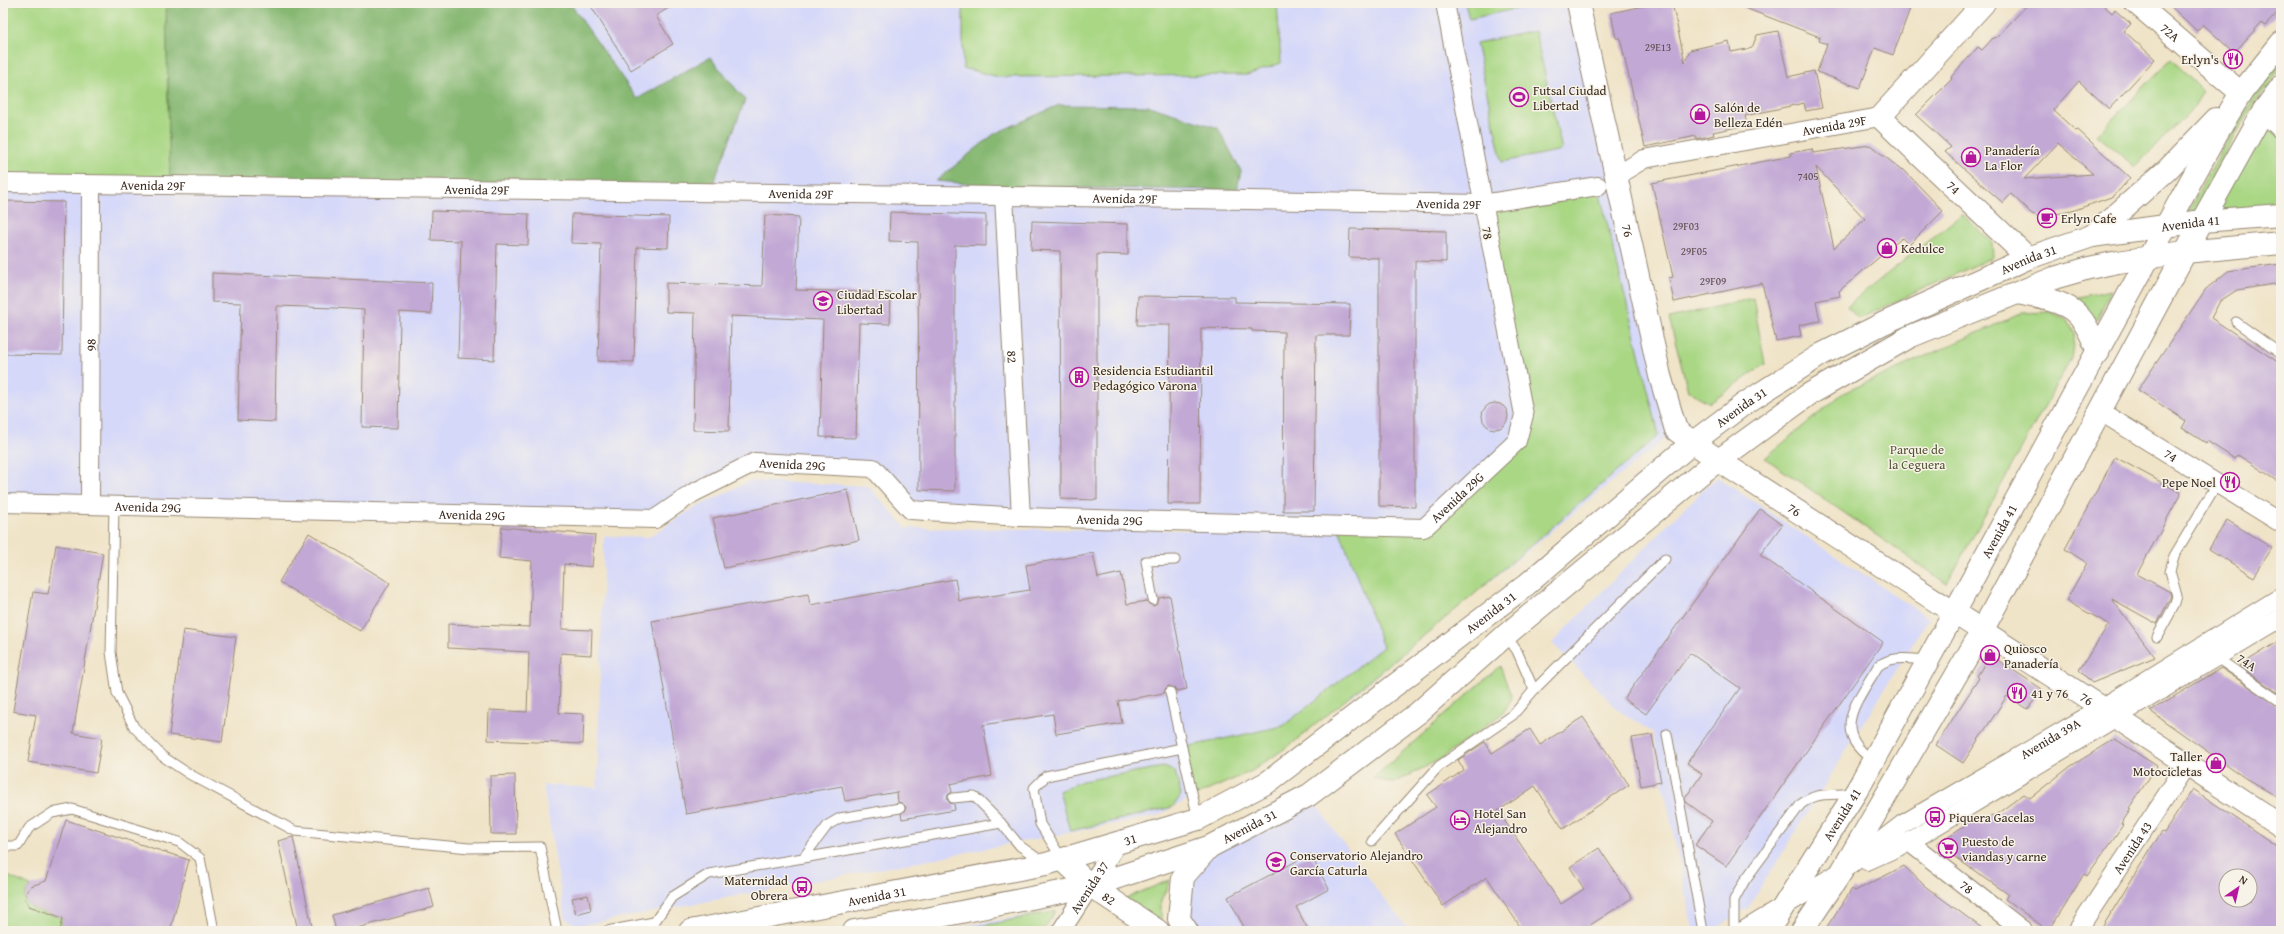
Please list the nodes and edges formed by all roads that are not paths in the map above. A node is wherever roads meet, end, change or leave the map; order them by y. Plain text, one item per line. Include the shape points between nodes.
1 (1445, 3) edge
2 (1578, 3) edge
3 (1984, 3) edge
4 (2136, 3) edge
5 (2281, 43) edge
6 (2281, 87) edge
7 (2241, 93) junction
8 (2264, 110) junction
9 (1880, 117) junction
10 (2281, 127) edge
11 (1607, 181) junction
12 (3, 183) edge
13 (91, 186) junction
14 (1004, 196) junction
15 (1482, 204) junction
16 (2281, 215) edge
17 (2202, 221) junction
18 (2168, 225) junction
19 (2092, 236) junction
20 (2281, 243) edge
21 (2185, 252) junction
22 (2149, 257) junction
23 (2028, 258) junction
24 (2018, 293) junction
25 (2236, 322) dead end
26 (2098, 353) junction
27 (2281, 354) edge
28 (2101, 412) junction
29 (1524, 415) joint
30 (1692, 443) junction
31 (1711, 466) junction
32 (2218, 484) junction
33 (3, 502) edge
34 (90, 505) junction
35 (114, 506) junction
36 (1021, 518) junction
37 (2281, 523) edge
38 (1175, 560) dead end
39 (1666, 560) dead end
40 (2281, 597) edge
41 (1153, 600) dead end
42 (1954, 614) junction
43 (2281, 618) edge
44 (1982, 631) junction
45 (1506, 636) junction
46 (2157, 637) dead end
47 (2217, 658) junction
48 (1928, 660) junction
49 (1534, 690) junction
50 (1170, 692) dead end
51 (2281, 702) edge
52 (2110, 713) junction
53 (1667, 734) dead end
54 (1182, 748) junction
55 (1873, 760) junction
56 (2188, 764) junction
57 (1857, 790) junction
58 (953, 798) dead end
59 (900, 808) dead end
60 (1198, 819) junction
61 (1001, 823) junction
62 (2281, 826) edge
63 (1372, 841) dead end
64 (1909, 842) junction
65 (1117, 844) junction
66 (3, 846) edge
67 (1209, 846) junction
68 (803, 858) junction
69 (1054, 862) junction
70 (1842, 872) junction
71 (1091, 886) junction
72 (1784, 908) junction
73 (654, 922) junction
74 (558, 930) edge
75 (214, 931) edge
76 (607, 931) edge
77 (648, 931) edge
78 (690, 931) edge
79 (854, 931) edge
80 (1061, 931) edge
81 (1158, 931) edge
82 (1187, 931) edge
83 (1703, 931) edge
84 (1734, 931) edge
85 (1743, 931) edge
86 (1768, 931) edge
87 (1802, 931) edge
88 (2024, 931) edge
89 (2078, 931) edge

1 - 15 street, 78
2 - 11 main road, 76
3 - 9 main road, Avenida 29F
4 - 7 main road, 72A
5 - 7 main road
6 - 8 main road
7 - 18 main road
7 - 19 main road via 2167,170
8 - 10 main road
8 - 17 main road
9 - 11 street, Avenida 29F via 1644,159
9 - 23 main road, 74
11 - 15 street, Avenida 29F
11 - 30 main road, 76 via 1676,430
12 - 13 street, Avenida 29F
13 - 14 street, Avenida 29F
13 - 34 street, 98
14 - 15 street, Avenida 29F
14 - 36 street, 82
15 - 29 street, 78
16 - 17 main road, Avenida 41
17 - 18 main road, Avenida 41
17 - 21 main road
18 - 19 main road, Avenida 31
18 - 22 main road, Avenida 41
19 - 23 main road, Avenida 31
20 - 21 main road, Avenida 41
21 - 22 main road, Avenida 31
21 - 28 main road, Avenida 41
22 - 24 main road, Avenida 31 via 2068,274
22 - 26 main road, Avenida 41
23 - 30 main road, Avenida 31 via 1822,354 1744,404
24 - 26 main road via 2060,302 2077,313 2091,333
24 - 31 main road, Avenida 31 via 1909,337 1808,395
25 - 27 lane
26 - 42 main road, Avenida 41
28 - 32 street, 74
28 - 44 main road, Avenida 41
29 - 36 street, Avenida 29G via 1517,441 1424,528
30 - 31 main road, 76
30 - 60 main road, Avenida 31 via 1525,586 1386,693 1268,782
31 - 42 main road, 76
31 - 45 main road, Avenida 31
32 - 37 street, 74
32 - 46 lane via 2174,556 2170,570 2177,596
33 - 34 street, Avenida 29G
34 - 35 street, Avenida 29G
35 - 36 street, Avenida 29G via 655,519 693,493 755,462 873,468 911,510
35 - 74 lane via 111,652 117,693 134,727 162,756 189,774 295,831 469,848 540,847
38 - 41 lane via 1146,561
39 - 49 lane
40 - 52 street, Avenida 39A
42 - 44 main road, 76
42 - 48 main road, Avenida 41
43 - 47 street, Avenida 39A
44 - 52 main road, 76
44 - 70 main road, Avenida 41
45 - 49 lane via 1517,651
45 - 67 main road, Avenida 31 via 1418,713 1309,795
47 - 51 lane, 74A
47 - 52 street, Avenida 39A
48 - 55 main road, Avenida 41
48 - 55 lane via 1893,658 1878,666 1851,714 1851,737 1860,752
49 - 63 lane via 1513,715 1440,766
50 - 54 lane
52 - 56 main road, 76
52 - 64 street, Avenida 39A
52 - 70 street, Avenida 39A via 1903,824
53 - 83 lane
54 - 60 lane
54 - 69 lane via 1046,776 1034,788 1040,824
55 - 57 main road, Avenida 41
56 - 62 main road, 76
56 - 89 street, Avenida 43
57 - 72 main road, Avenida 41
57 - 84 lane via 1839,796 1822,794 1801,804 1745,880 1734,900
58 - 61 lane via 974,796
59 - 68 lane via 840,818 828,825
60 - 65 main road, 31
61 - 68 lane
61 - 69 lane via 1020,846
64 - 70 street, Avenida 39A
64 - 88 street, 78
65 - 69 main road, 31
65 - 71 street, Avenida 37
66 - 75 lane via 18,846 29,828 52,813 72,809 179,842 200,858
67 - 71 main road, Avenida 31
67 - 82 main road via 1183,877 1179,919
68 - 73 lane via 709,874 672,897
69 - 71 main road, 82
69 - 78 main road, Avenida 31
70 - 72 street, Avenida 39A
70 - 87 main road, Avenida 41
71 - 79 main road, Avenida 31 via 916,922
71 - 80 street, Avenida 37
71 - 81 main road, 82
72 - 85 street, Avenida 39A
72 - 86 main road, Avenida 41
73 - 76 lane
73 - 77 lane

